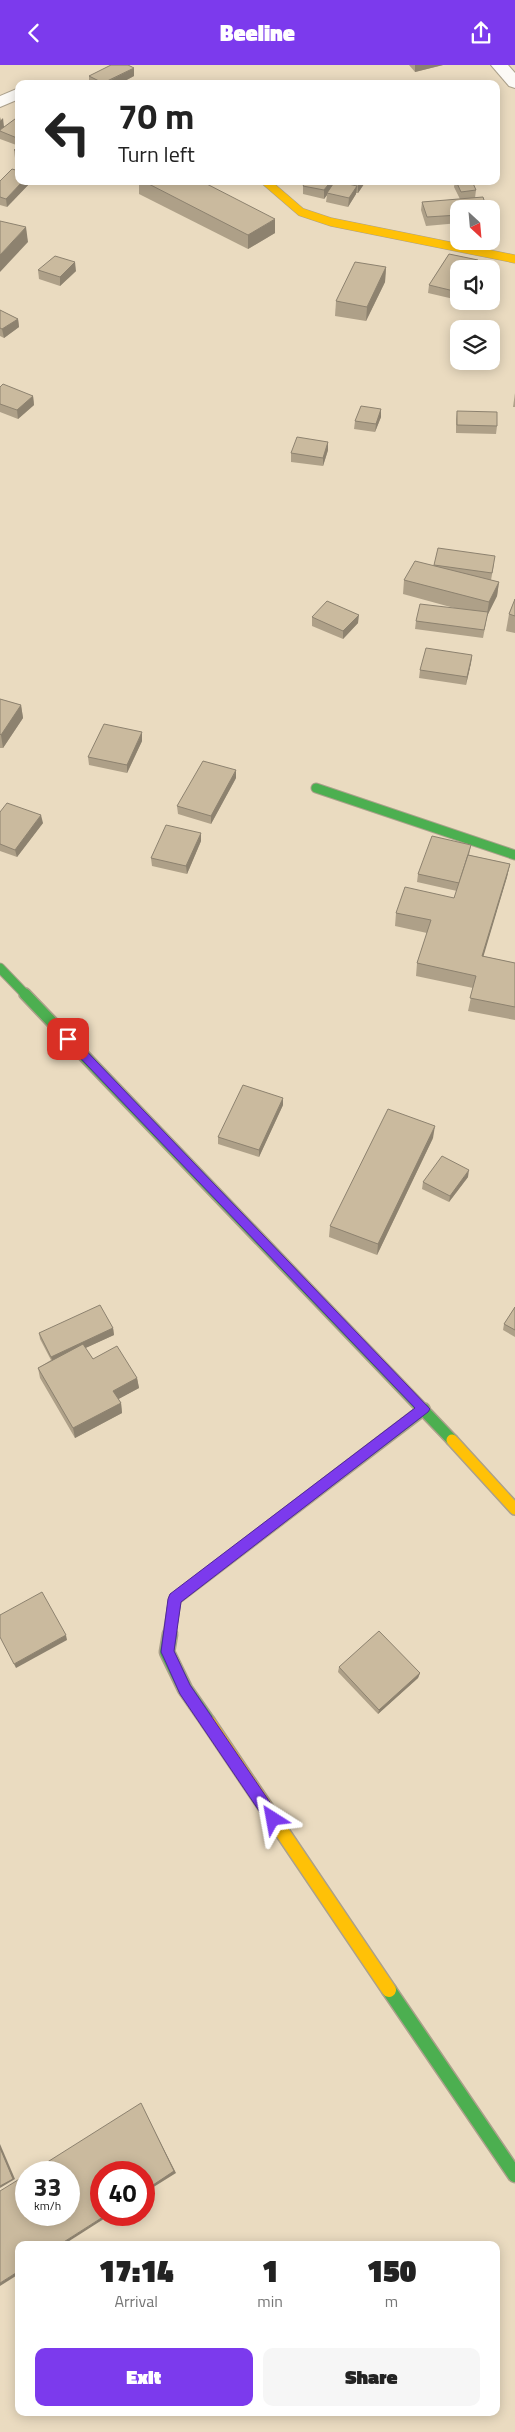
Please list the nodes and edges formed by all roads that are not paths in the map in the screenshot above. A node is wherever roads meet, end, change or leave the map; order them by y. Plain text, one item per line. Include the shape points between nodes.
1 (499, 65) edge
2 (515, 83) edge
3 (15, 95) edge
4 (0, 102) edge
5 (271, 185) edge
6 (515, 259) edge
7 (316, 788) dead end
8 (515, 855) edge
9 (0, 968) edge
10 (424, 1409) junction
11 (515, 1509) edge
12 (515, 2175) edge

1 - 2 street
3 - 4 street
5 - 6 street via 301,212 331,222
7 - 8 street
9 - 10 street
10 - 11 street
10 - 12 street via 175,1599 167,1652 185,1689

